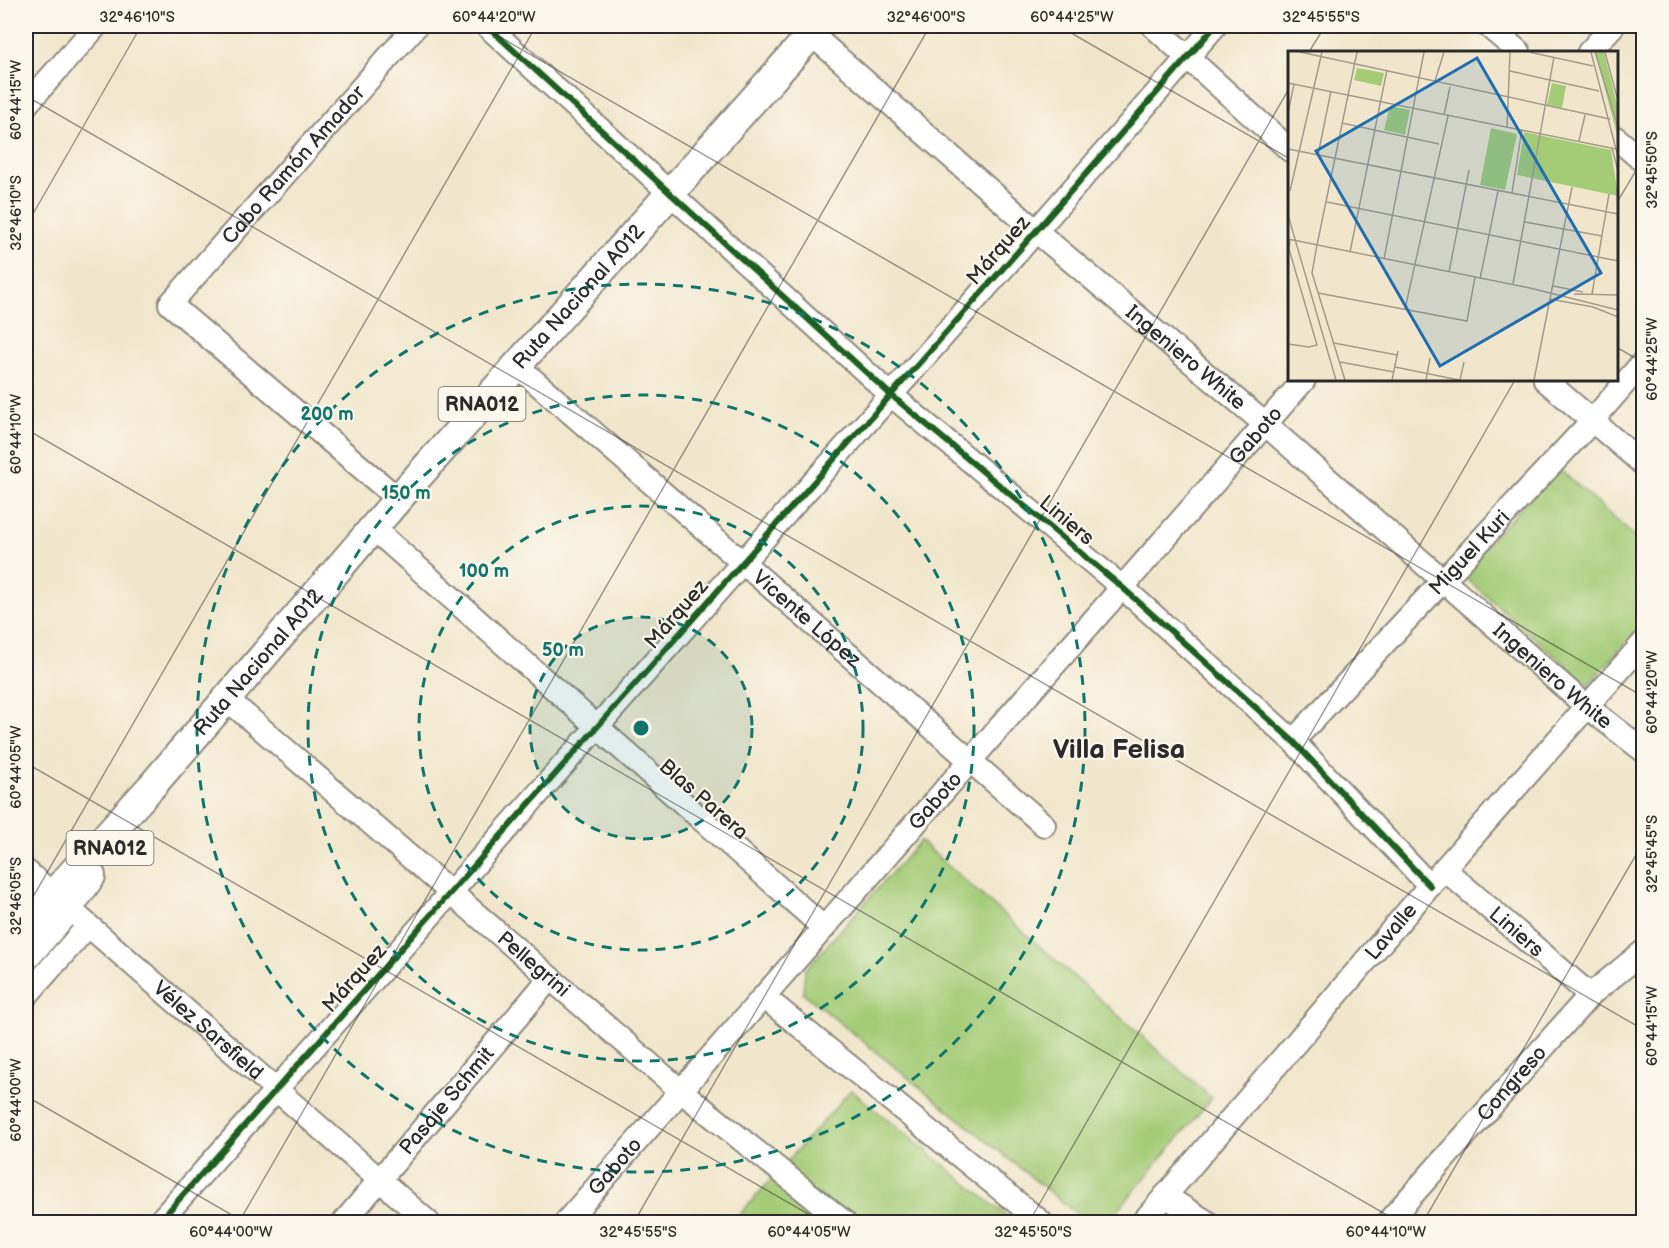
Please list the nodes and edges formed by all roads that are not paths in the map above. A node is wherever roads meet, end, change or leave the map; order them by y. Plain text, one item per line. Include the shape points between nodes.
1 (96, 26) edge
2 (416, 26) edge
3 (487, 26) edge
4 (1153, 26) edge
5 (1215, 26) edge
6 (1488, 26) edge
7 (1613, 26) edge
8 (815, 30) edge
9 (1518, 51) edge
10 (1590, 51) edge
11 (1188, 57) junction
12 (26, 105) edge
13 (1618, 139) edge
14 (1288, 148) edge
15 (1644, 162) edge
16 (670, 193) junction
17 (1036, 231) junction
18 (1644, 361) edge
19 (516, 365) junction
20 (1303, 381) edge
21 (1546, 381) edge
22 (891, 395) junction
23 (1592, 420) junction
24 (1266, 424) junction
25 (1644, 465) edge
26 (399, 499) junction
27 (373, 528) junction
28 (743, 562) junction
29 (1443, 580) junction
30 (1123, 588) junction
31 (1644, 642) edge
32 (228, 700) junction
33 (1586, 706) junction
34 (597, 727) junction
35 (1293, 741) junction
36 (1644, 750) edge
37 (970, 761) junction
38 (1044, 825) dead end
39 (1444, 869) junction
40 (26, 872) edge
41 (1430, 886) junction
42 (451, 892) junction
43 (69, 910) junction
44 (26, 924) edge
45 (824, 928) junction
46 (1644, 951) edge
47 (26, 956) edge
48 (550, 978) junction
49 (1590, 995) junction
50 (26, 996) edge
51 (764, 997) junction
52 (276, 1090) junction
53 (681, 1091) junction
54 (380, 1180) junction
55 (1165, 1196) junction
56 (159, 1222) edge
57 (344, 1222) edge
58 (428, 1222) edge
59 (566, 1222) edge
60 (844, 1222) edge
61 (1041, 1222) edge
62 (1143, 1222) edge
63 (1207, 1222) edge
64 (1388, 1222) edge

1 - 12 street
2 - 26 street, Cabo Ramón Amador via 170,304
3 - 16 street, Liniers
4 - 11 street
5 - 11 street, Márquez
6 - 9 street
7 - 10 street
8 - 16 main road, Ruta Nacional A012 / RNA012
8 - 17 street, Ingeniero White
11 - 14 street
11 - 17 street, Márquez
13 - 15 street
16 - 19 main road, Ruta Nacional A012 / RNA012
16 - 22 street, Liniers
17 - 22 street, Márquez
17 - 24 street, Ingeniero White
18 - 23 street, Miguel Kuri
19 - 26 main road, Ruta Nacional A012 / RNA012
19 - 28 street, Vicente López
20 - 24 street, Gaboto
21 - 23 street
22 - 28 street, Márquez
22 - 30 street, Liniers
23 - 25 street
23 - 29 street, Miguel Kuri
24 - 29 street, Ingeniero White
24 - 30 street, Gaboto
26 - 27 main road, Ruta Nacional A012 / RNA012
27 - 32 main road, Ruta Nacional A012 / RNA012
27 - 34 street, Blas Parera
28 - 34 street, Márquez
28 - 37 street, Vicente López
29 - 33 street, Ingeniero White
29 - 35 street, Miguel Kuri
30 - 35 street, Liniers
30 - 37 street, Gaboto
31 - 33 street, Lavalle
32 - 42 street, Pellegrini
32 - 43 main road, Ruta Nacional A012 / RNA012 via 151,787
33 - 36 street, Ingeniero White
33 - 39 street, Lavalle
34 - 42 street, Márquez
34 - 45 street, Blas Parera
35 - 41 street, Liniers
37 - 38 street, Vicente López
37 - 45 street, Gaboto
39 - 41 street, Lavalle
39 - 49 street, Liniers
40 - 43 street, Vélez Sarsfield
41 - 55 street, Lavalle
42 - 48 street, Pellegrini
42 - 52 street, Márquez
43 - 44 main road, Ruta Nacional A012 / RNA012
43 - 47 main road, Ruta Nacional A012 / RNA012
43 - 50 street
43 - 52 street, Vélez Sarsfield
45 - 51 street, Gaboto
46 - 49 street, Congreso
48 - 53 street, Pellegrini
48 - 54 street, Pasaje Schmit
49 - 64 street, Congreso
51 - 53 street, Gaboto
51 - 61 street
52 - 54 street, Vélez Sarsfield
52 - 56 street, Márquez
53 - 59 street, Gaboto
53 - 60 street, Pellegrini
54 - 57 street, Pasaje Schmit
54 - 58 street, Vélez Sarsfield
55 - 62 street, Lavalle
55 - 63 street

